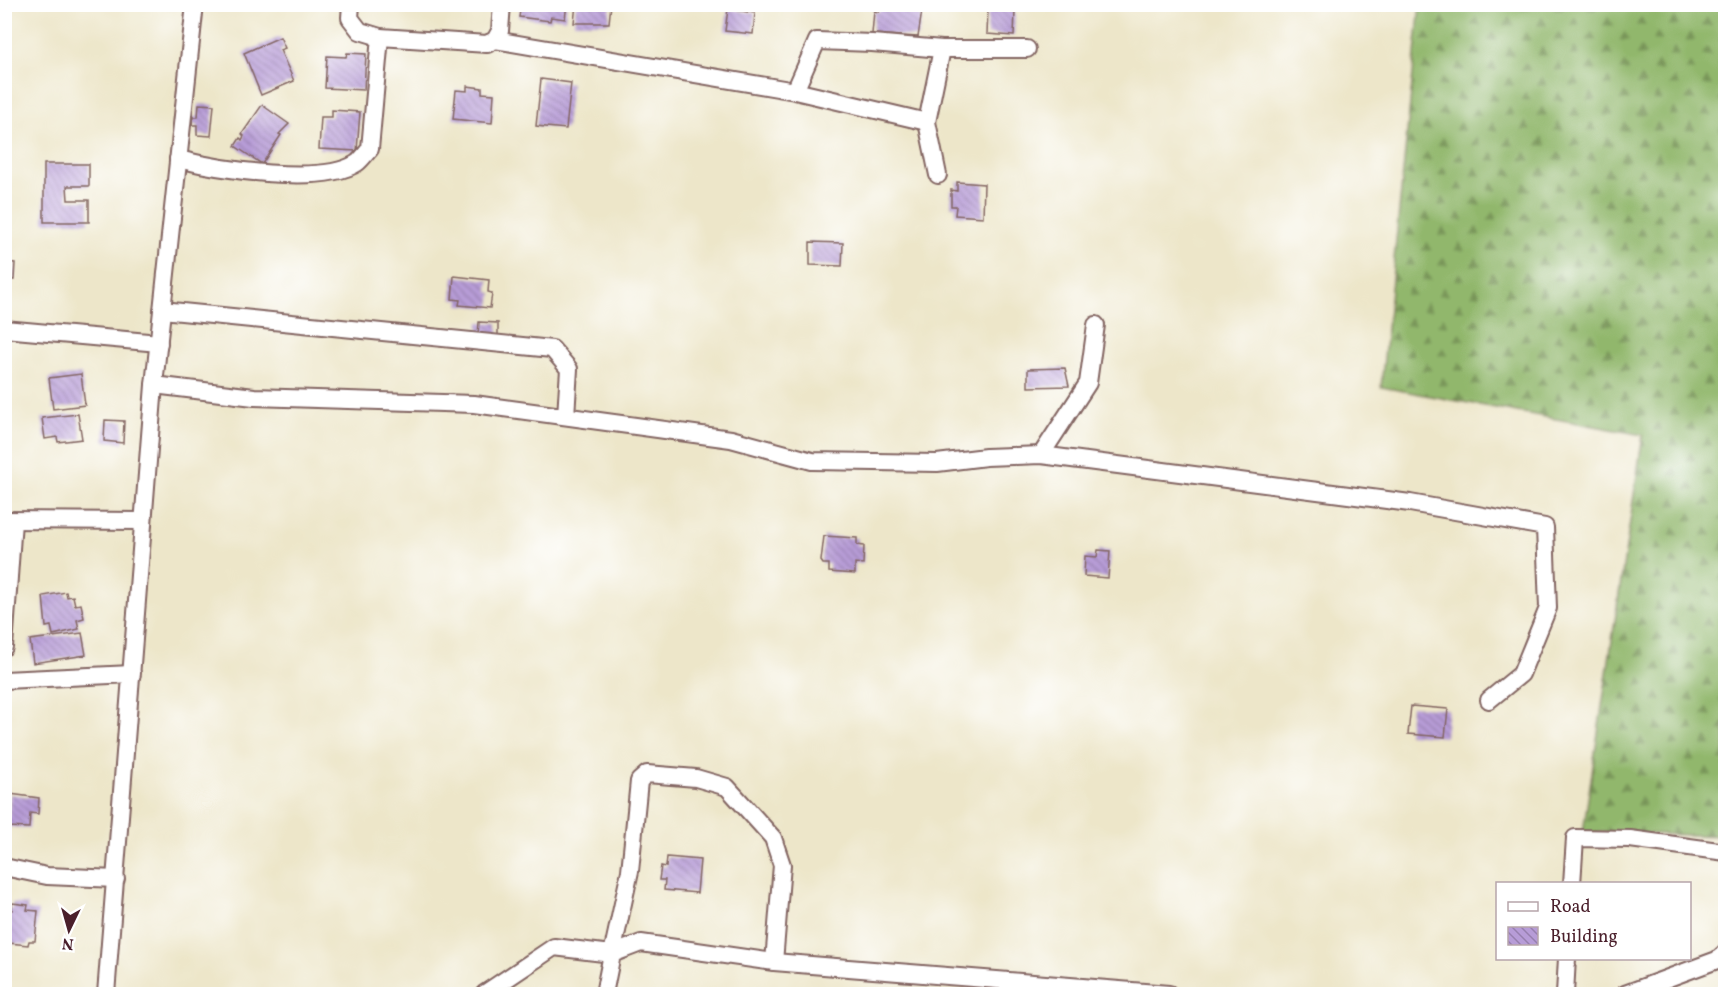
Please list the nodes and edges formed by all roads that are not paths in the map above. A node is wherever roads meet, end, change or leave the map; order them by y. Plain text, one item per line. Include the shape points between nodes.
1 (195, 4) edge
2 (351, 4) edge
3 (502, 4) edge
4 (380, 37) junction
5 (495, 40) junction
6 (942, 49) junction
7 (1027, 49) dead end
8 (795, 91) junction
9 (927, 122) junction
10 (178, 159) junction
11 (938, 175) dead end
12 (162, 309) junction
13 (1096, 325) dead end
14 (4, 329) edge
15 (159, 343) junction
16 (154, 385) junction
17 (566, 416) junction
18 (1041, 455) junction
19 (9, 520) edge
20 (142, 521) junction
21 (4, 647) edge
22 (132, 674) junction
23 (4, 680) edge
24 (1489, 700) dead end
25 (1725, 852) edge
26 (4, 867) edge
27 (116, 879) junction
28 (1572, 882) edge
29 (1725, 952) edge
30 (612, 954) junction
31 (1568, 960) edge
32 (774, 962) junction
33 (1042, 988) edge
34 (106, 994) edge
35 (484, 994) edge
36 (604, 994) edge
37 (1169, 994) edge
38 (1565, 994) edge
39 (1624, 994) edge

1 - 10 street
2 - 4 street via 350,18 360,31
3 - 5 street via 500,31
4 - 5 street via 487,44
4 - 10 street via 370,149 357,162 337,170 307,174 217,168
5 - 8 street
6 - 7 street
6 - 8 street via 817,41
6 - 9 street
8 - 9 street
9 - 11 street
10 - 12 street
12 - 15 street
12 - 17 street via 552,349 569,369
13 - 18 street via 1088,383
14 - 15 street
15 - 16 street
16 - 17 street via 254,397 474,404
16 - 20 street
17 - 18 street via 732,439 812,461 937,463
18 - 24 street via 1410,503 1545,527 1548,608 1521,674
19 - 20 street
19 - 21 street
20 - 22 street
22 - 23 street
22 - 27 street
25 - 28 street via 1630,839 1575,838
26 - 27 street via 47,876
27 - 34 street
29 - 39 street via 1717,960
30 - 32 street via 641,943
30 - 32 street via 630,871 639,781 647,774 696,778 727,788 773,838 782,865
30 - 35 street via 554,947
30 - 36 street
31 - 38 street
32 - 33 street
33 - 37 street

